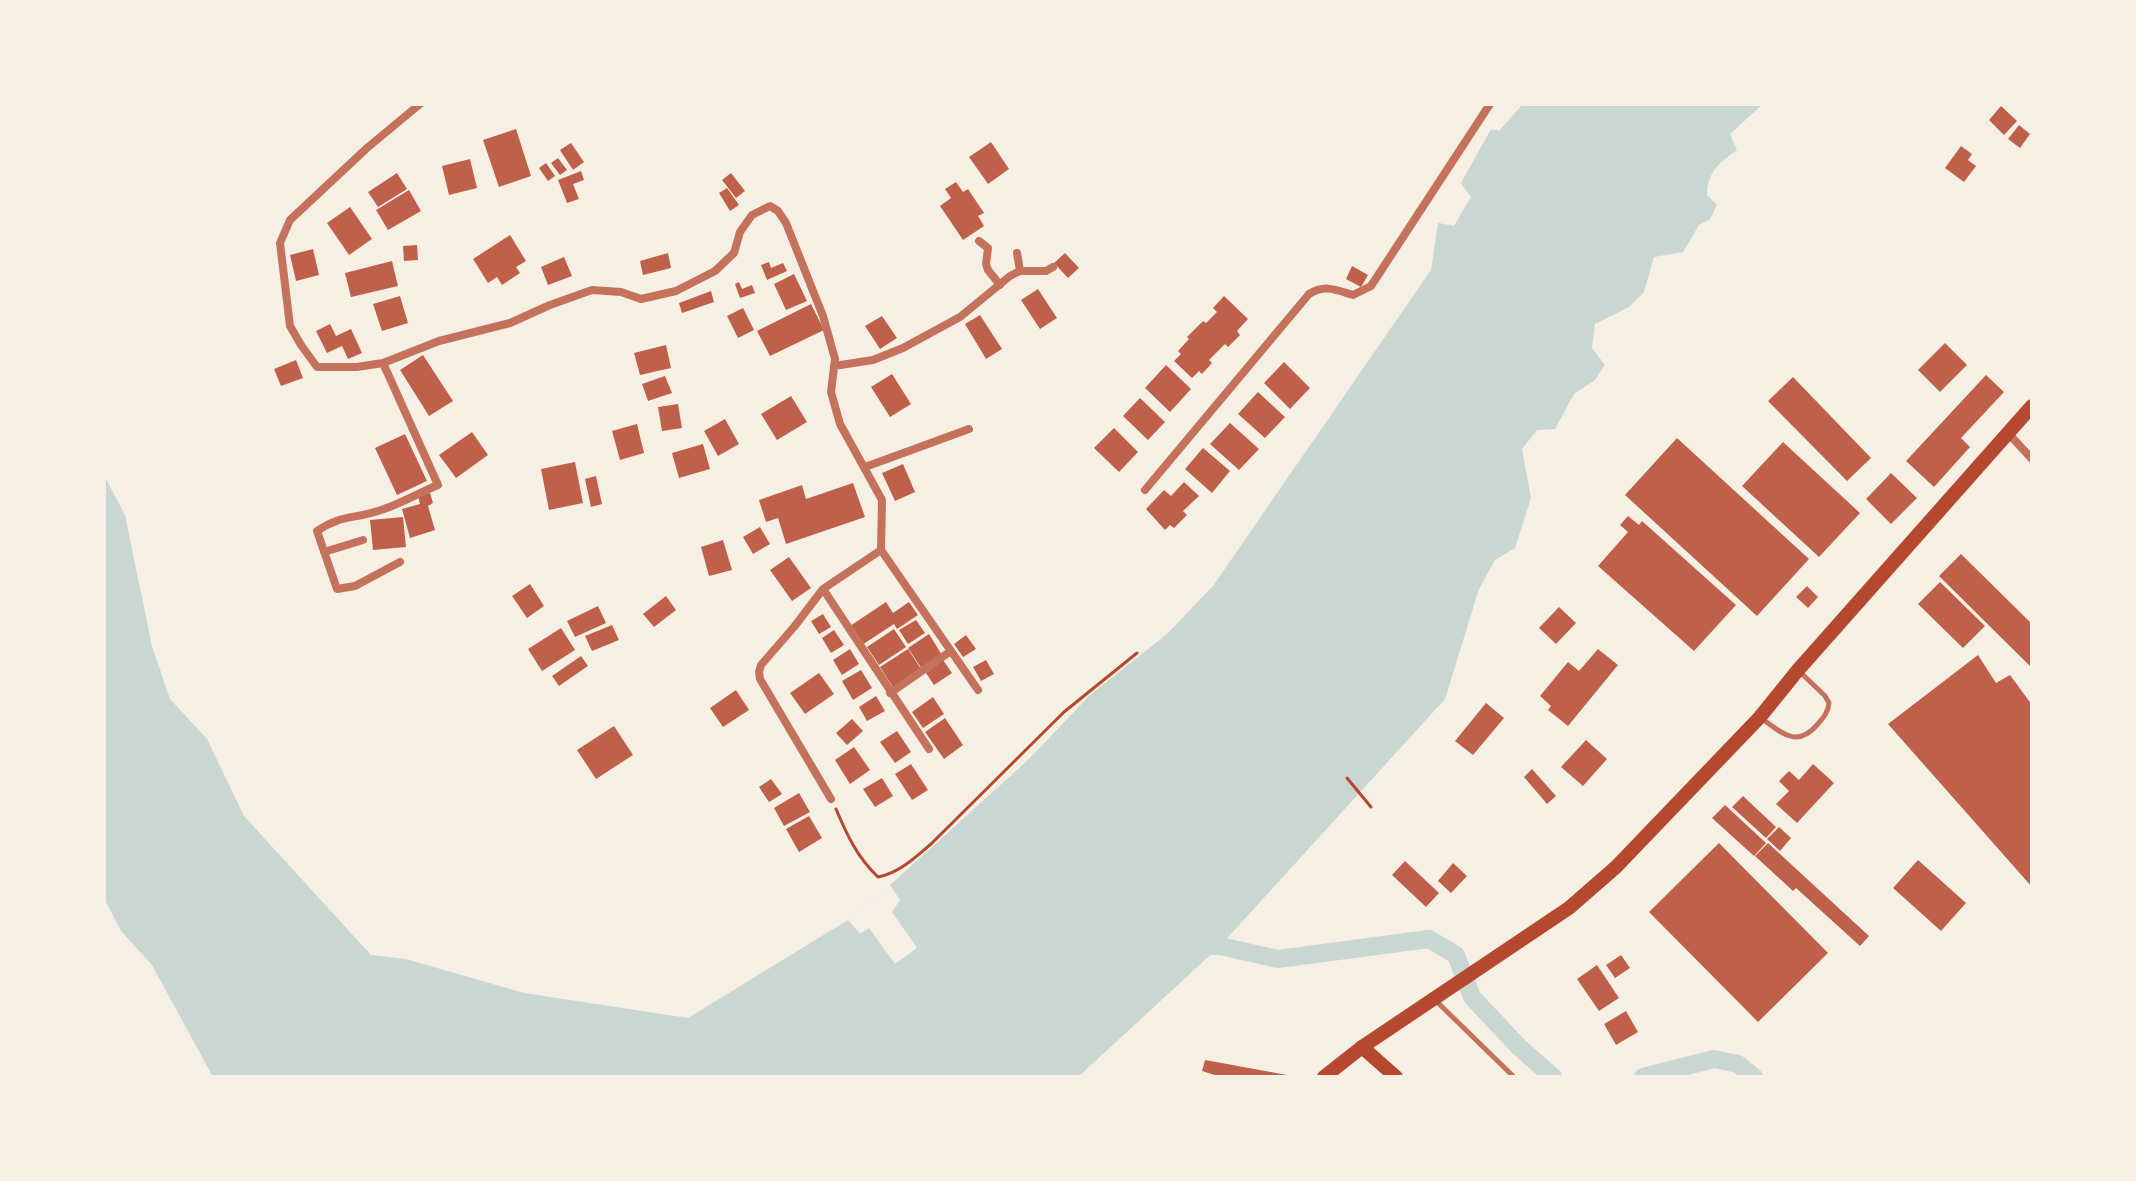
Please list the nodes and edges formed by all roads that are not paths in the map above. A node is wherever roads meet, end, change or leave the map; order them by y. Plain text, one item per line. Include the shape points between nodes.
1 (420, 104) edge
2 (1490, 104) edge
3 (979, 241) dead end
4 (1017, 253) dead end
5 (1053, 267) dead end
6 (1020, 271) junction
7 (1000, 285) junction
8 (383, 363) junction
9 (834, 366) junction
10 (2032, 406) edge
11 (969, 429) dead end
12 (2008, 433) junction
13 (2032, 459) edge
14 (865, 467) junction
15 (1145, 490) dead end
16 (363, 540) dead end
17 (881, 550) junction
18 (324, 552) junction
19 (400, 562) dead end
20 (823, 589) junction
21 (951, 651) junction
22 (1798, 670) junction
23 (978, 690) dead end
24 (890, 693) junction
25 (1760, 717) junction
26 (929, 749) dead end
27 (831, 799) road end
28 (1438, 996) junction
29 (1362, 1047) junction
30 (1324, 1077) edge
31 (1396, 1077) edge
32 (1514, 1077) edge

1 - 8 street via 290,220 280,243 290,326 317,367
2 - 15 street via 1371,286 1353,295 1327,287 1309,294
3 - 7 street via 988,248 986,264
4 - 6 street
5 - 6 street
6 - 7 street
7 - 9 street via 960,317 903,348 873,360
8 - 9 street via 439,341 510,323 592,290 641,299 676,291 715,271 734,253 752,215 770,206 786,223 823,316
8 - 18 street via 438,485 379,511 328,524 317,531
9 - 14 street via 831,392 840,424
10 - 12 main road
11 - 14 street
12 - 13 street
12 - 22 main road
14 - 17 street via 882,500
16 - 18 street
17 - 20 street
17 - 21 street
18 - 19 street via 337,589 355,586
20 - 24 street
20 - 27 street via 759,672
21 - 23 street
21 - 24 street
22 - 25 main road
22 - 25 lane via 1825,696 1828,713 1809,735 1797,738
24 - 26 street
25 - 28 main road via 1616,867 1569,908
28 - 29 main road
28 - 32 lane
29 - 30 main road
29 - 31 main road

